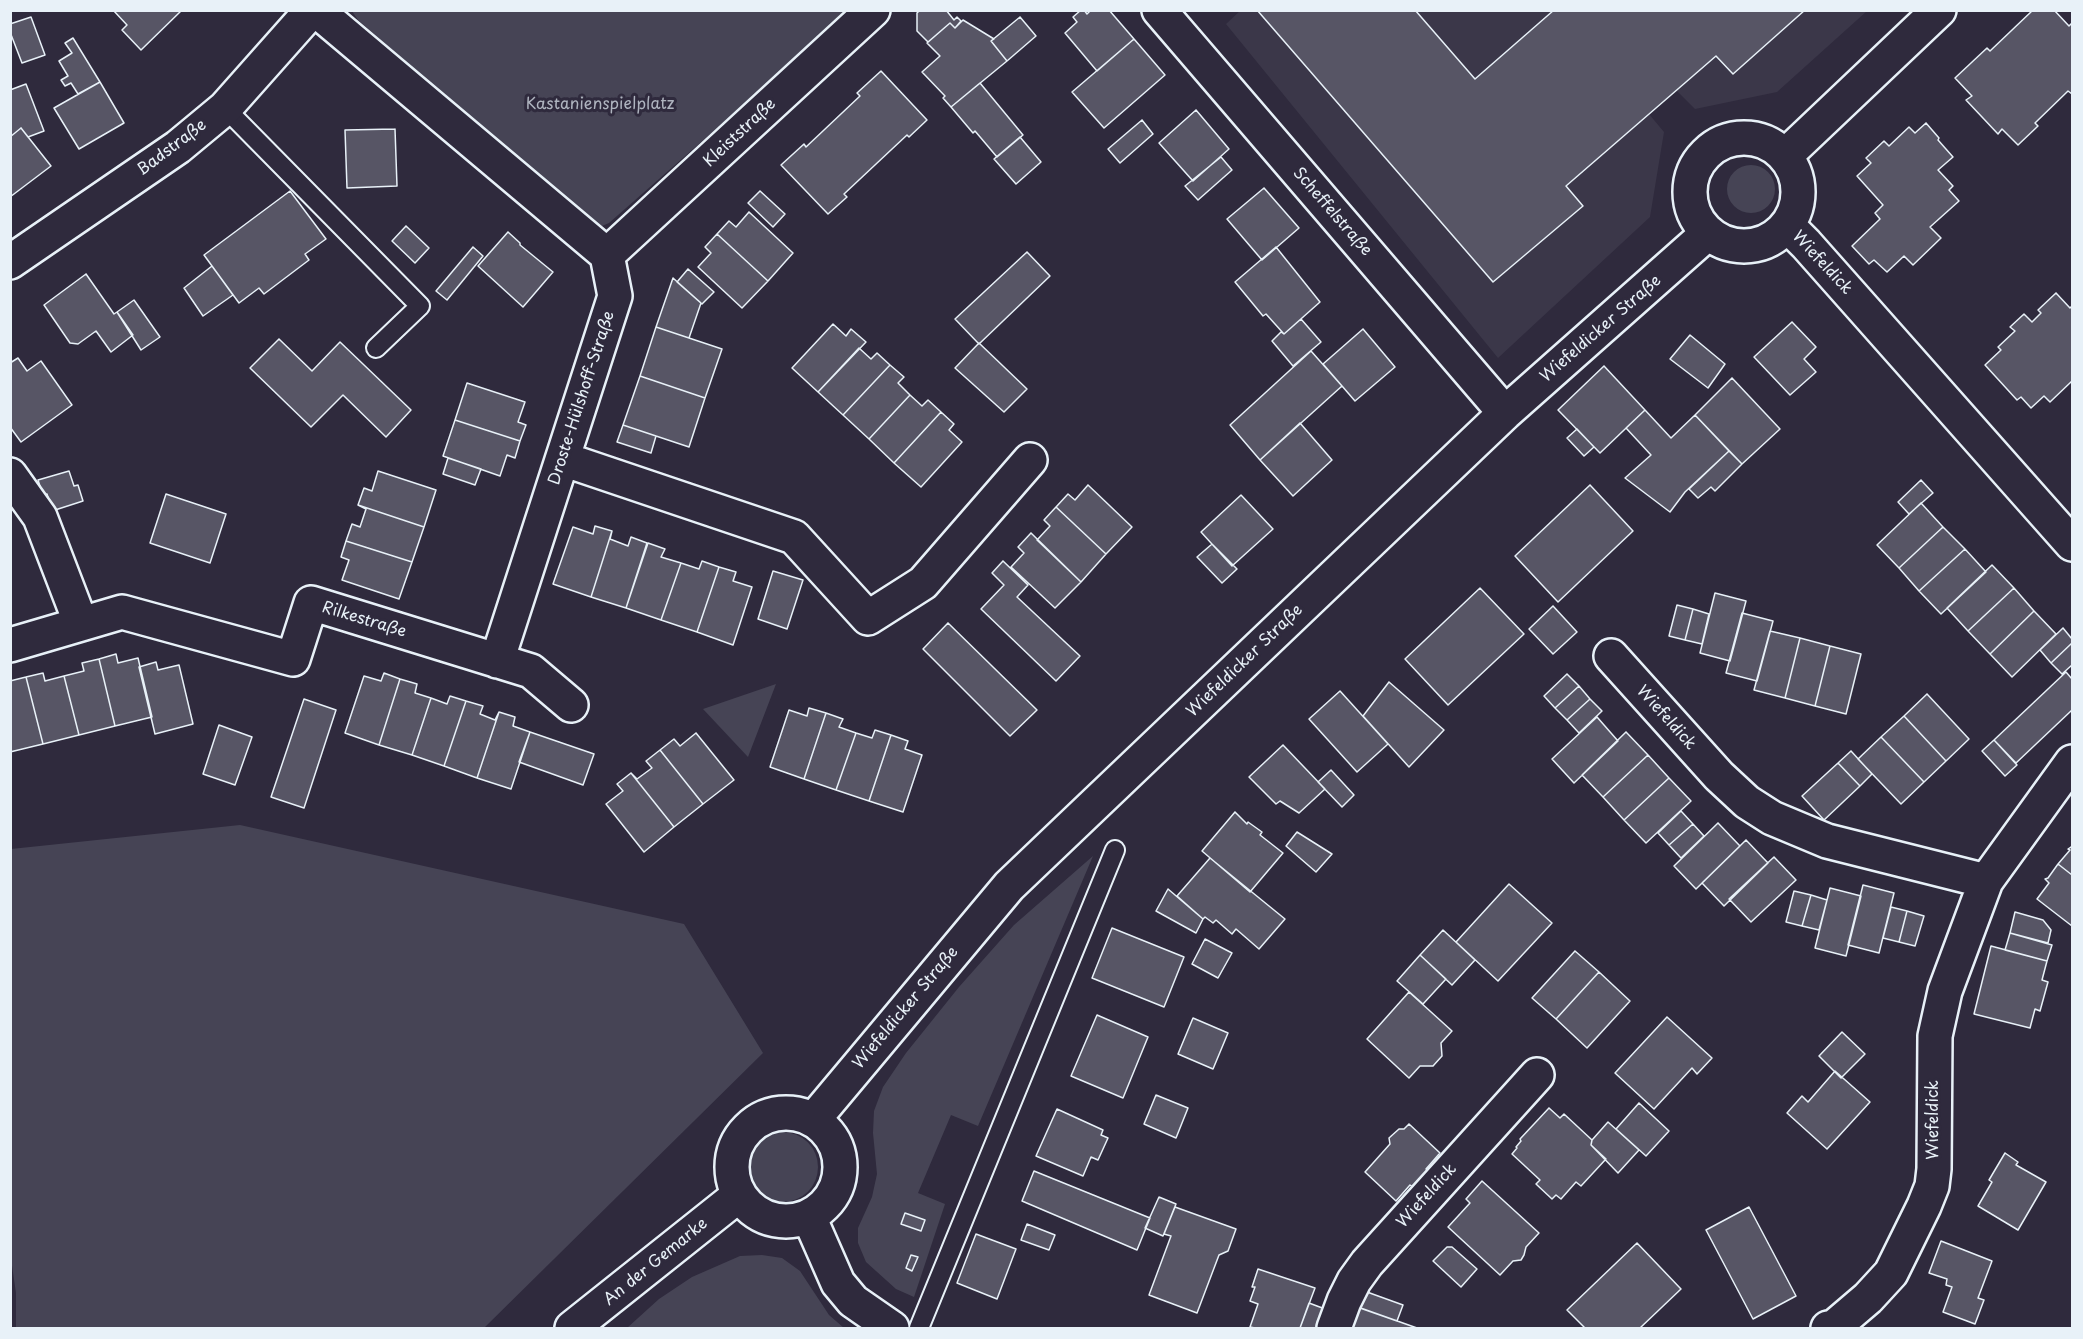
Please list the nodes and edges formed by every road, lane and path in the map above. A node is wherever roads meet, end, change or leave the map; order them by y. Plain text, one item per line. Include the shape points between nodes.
1 (314, 10) edge
2 (873, 10) edge
3 (1158, 10) edge
4 (1939, 10) edge
5 (225, 108) junction
6 (1785, 156) junction
7 (1787, 225) junction
8 (1708, 232) junction
9 (607, 255) junction
10 (10, 262) edge
11 (376, 348) dead end
12 (1505, 413) junction
13 (562, 459) junction
14 (1030, 460) dead end
15 (10, 475) edge
16 (2073, 544) edge
17 (81, 624) junction
18 (10, 645) edge
19 (1611, 657) dead end
20 (497, 661) junction
21 (571, 705) dead end
22 (2073, 762) edge
23 (1115, 850) dead end
24 (1986, 881) junction
25 (1537, 1075) dead end
26 (813, 1119) junction
27 (739, 1196) junction
28 (809, 1217) junction
29 (572, 1329) edge
30 (892, 1329) edge
31 (919, 1329) edge
32 (1334, 1329) edge
33 (1828, 1329) edge

1 - 5 street, Badstraße
1 - 9 street
2 - 9 street, Kleiststraße
3 - 12 street, Scheffelstraße
4 - 6 street
5 - 10 street, Badstraße via 178,147
5 - 11 lane via 420,306
6 - 7 street via 1798,190 1796,209
6 - 8 street via 1758,139 1726,141 1708,151 1693,174 1690,190 1692,206
7 - 8 street via 1774,237 1741,246
7 - 16 street, Wiefeldick
8 - 12 street, Wiefeldicker Straße
9 - 13 street, Droste-Hülshoff-Straße via 615,296
12 - 26 street, Wiefeldicker Straße via 1009,886
13 - 14 street via 794,537 868,618 923,583
13 - 20 street, Droste-Hülshoff-Straße
15 - 17 street via 40,517
17 - 18 street, Rilkestraße
17 - 20 street, Rilkestraße via 122,612 293,659 311,603
19 - 24 street, Wiefeldick via 1719,776 1772,818 1827,841
20 - 21 street, Rilkestraße via 531,671
22 - 24 street, Wiefeldick
23 - 31 lane
24 - 33 street, Wiefeldick via 1945,991 1935,1036 1932,1186 1891,1273 1868,1298
25 - 32 street, Wiefeldick via 1367,1263 1354,1281
26 - 27 street via 790,1112 771,1114 740,1137 732,1166
26 - 28 street via 836,1143 841,1159 833,1196 824,1208
27 - 28 street via 751,1209 775,1221 793,1222
27 - 29 street, An der Gemarke
28 - 30 street via 838,1283 853,1301

